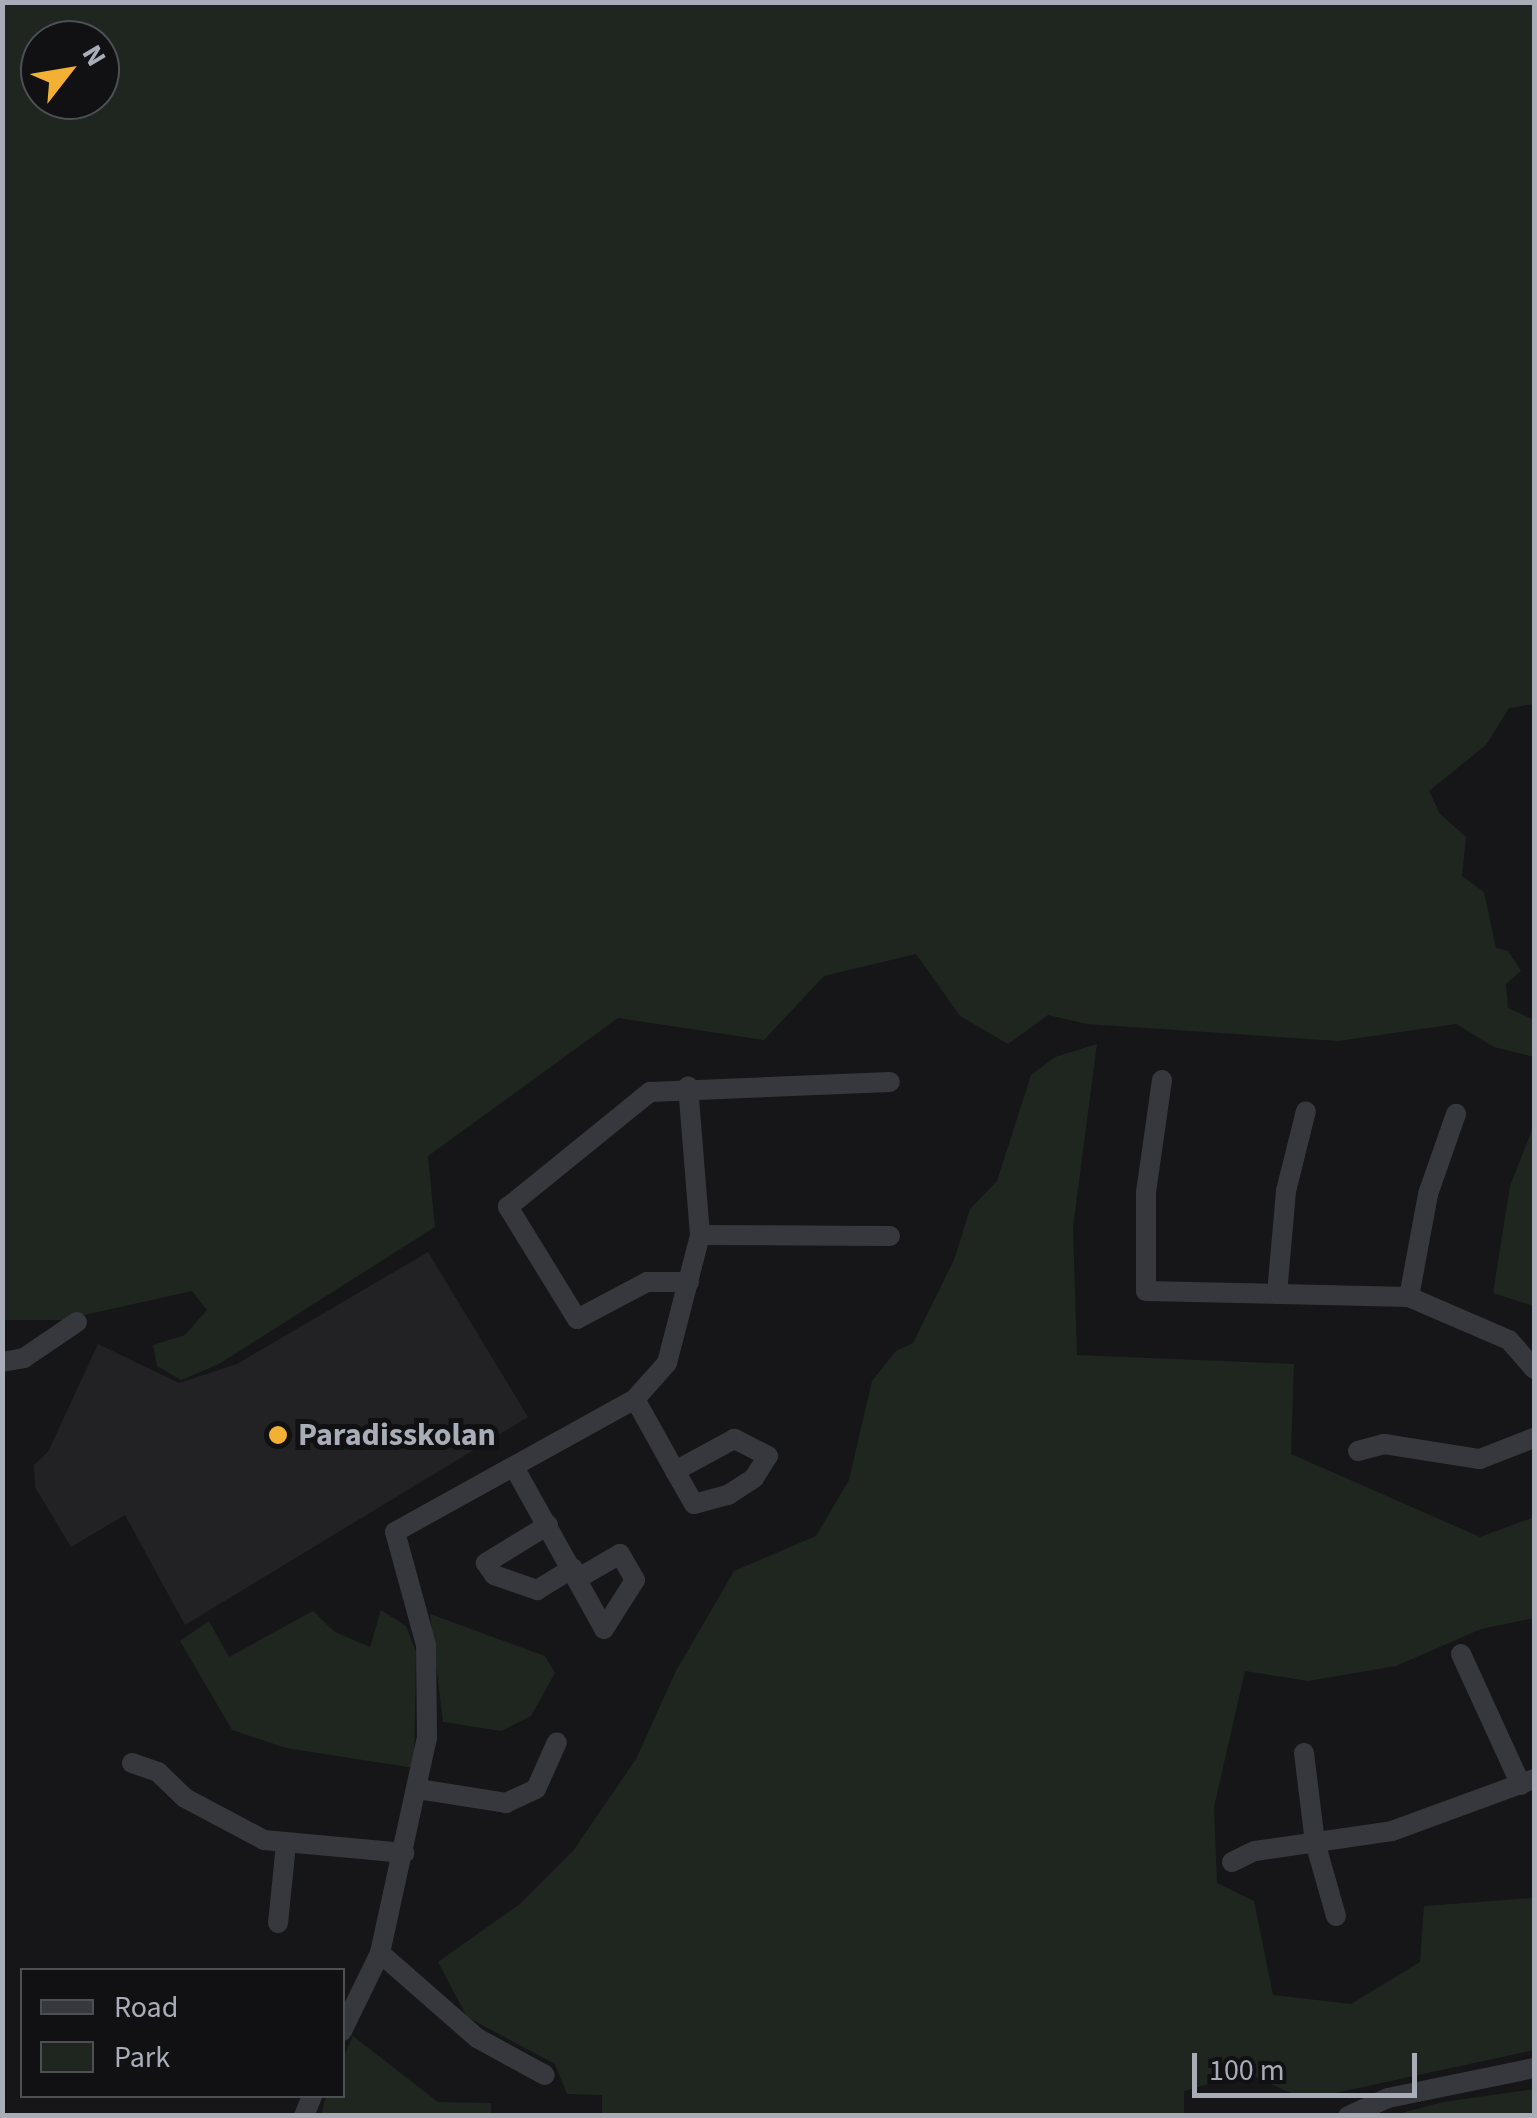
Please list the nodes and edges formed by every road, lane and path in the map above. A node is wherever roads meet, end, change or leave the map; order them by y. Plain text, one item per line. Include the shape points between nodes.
1 (1162, 1080) dead end
2 (890, 1082) dead end
3 (688, 1086) junction
4 (1306, 1111) dead end
5 (1456, 1114) dead end
6 (700, 1235) junction
7 (890, 1236) dead end
8 (689, 1282) junction
9 (1278, 1294) junction
10 (1409, 1297) junction
11 (77, 1322) dead end
12 (2, 1362) edge
13 (1534, 1369) edge
14 (634, 1399) junction
15 (1534, 1438) edge
16 (1358, 1451) dead end
17 (514, 1467) junction
18 (675, 1471) dead end
19 (548, 1525) junction
20 (1461, 1654) dead end
21 (557, 1742) dead end
22 (1304, 1752) dead end
23 (132, 1763) dead end
24 (1528, 1782) edge
25 (418, 1789) junction
26 (1314, 1842) junction
27 (286, 1844) junction
28 (404, 1853) junction
29 (1232, 1862) dead end
30 (1336, 1916) dead end
31 (278, 1923) dead end
32 (380, 1952) junction
33 (345, 2026) edge
34 (1534, 2068) edge
35 (546, 2075) dead end
36 (1348, 2116) edge

1 - 9 street via 1146,1192 1146,1291
2 - 3 street
3 - 6 street
3 - 8 street via 650,1092 508,1208 577,1319 647,1282
4 - 9 street via 1286,1191
5 - 10 street via 1428,1194
6 - 7 street
6 - 8 street
8 - 14 street via 667,1363
9 - 10 street
10 - 13 street via 1509,1340
11 - 12 street via 24,1358
14 - 17 street
14 - 18 street
15 - 16 street via 1480,1459 1384,1444
17 - 19 street
17 - 25 street via 394,1532 426,1644 430,1694
19 - 19 street via 486,1563 494,1575 537,1590 576,1573
20 - 24 street
21 - 25 street via 536,1789 506,1803 466,1802
22 - 26 street
23 - 27 street via 158,1772 223,1822
24 - 26 street via 1392,1831
25 - 28 street
26 - 29 street via 1254,1850
26 - 30 street
27 - 28 street
27 - 31 street
28 - 32 street
32 - 33 street
32 - 35 street via 477,2038
34 - 36 street via 1388,2098

